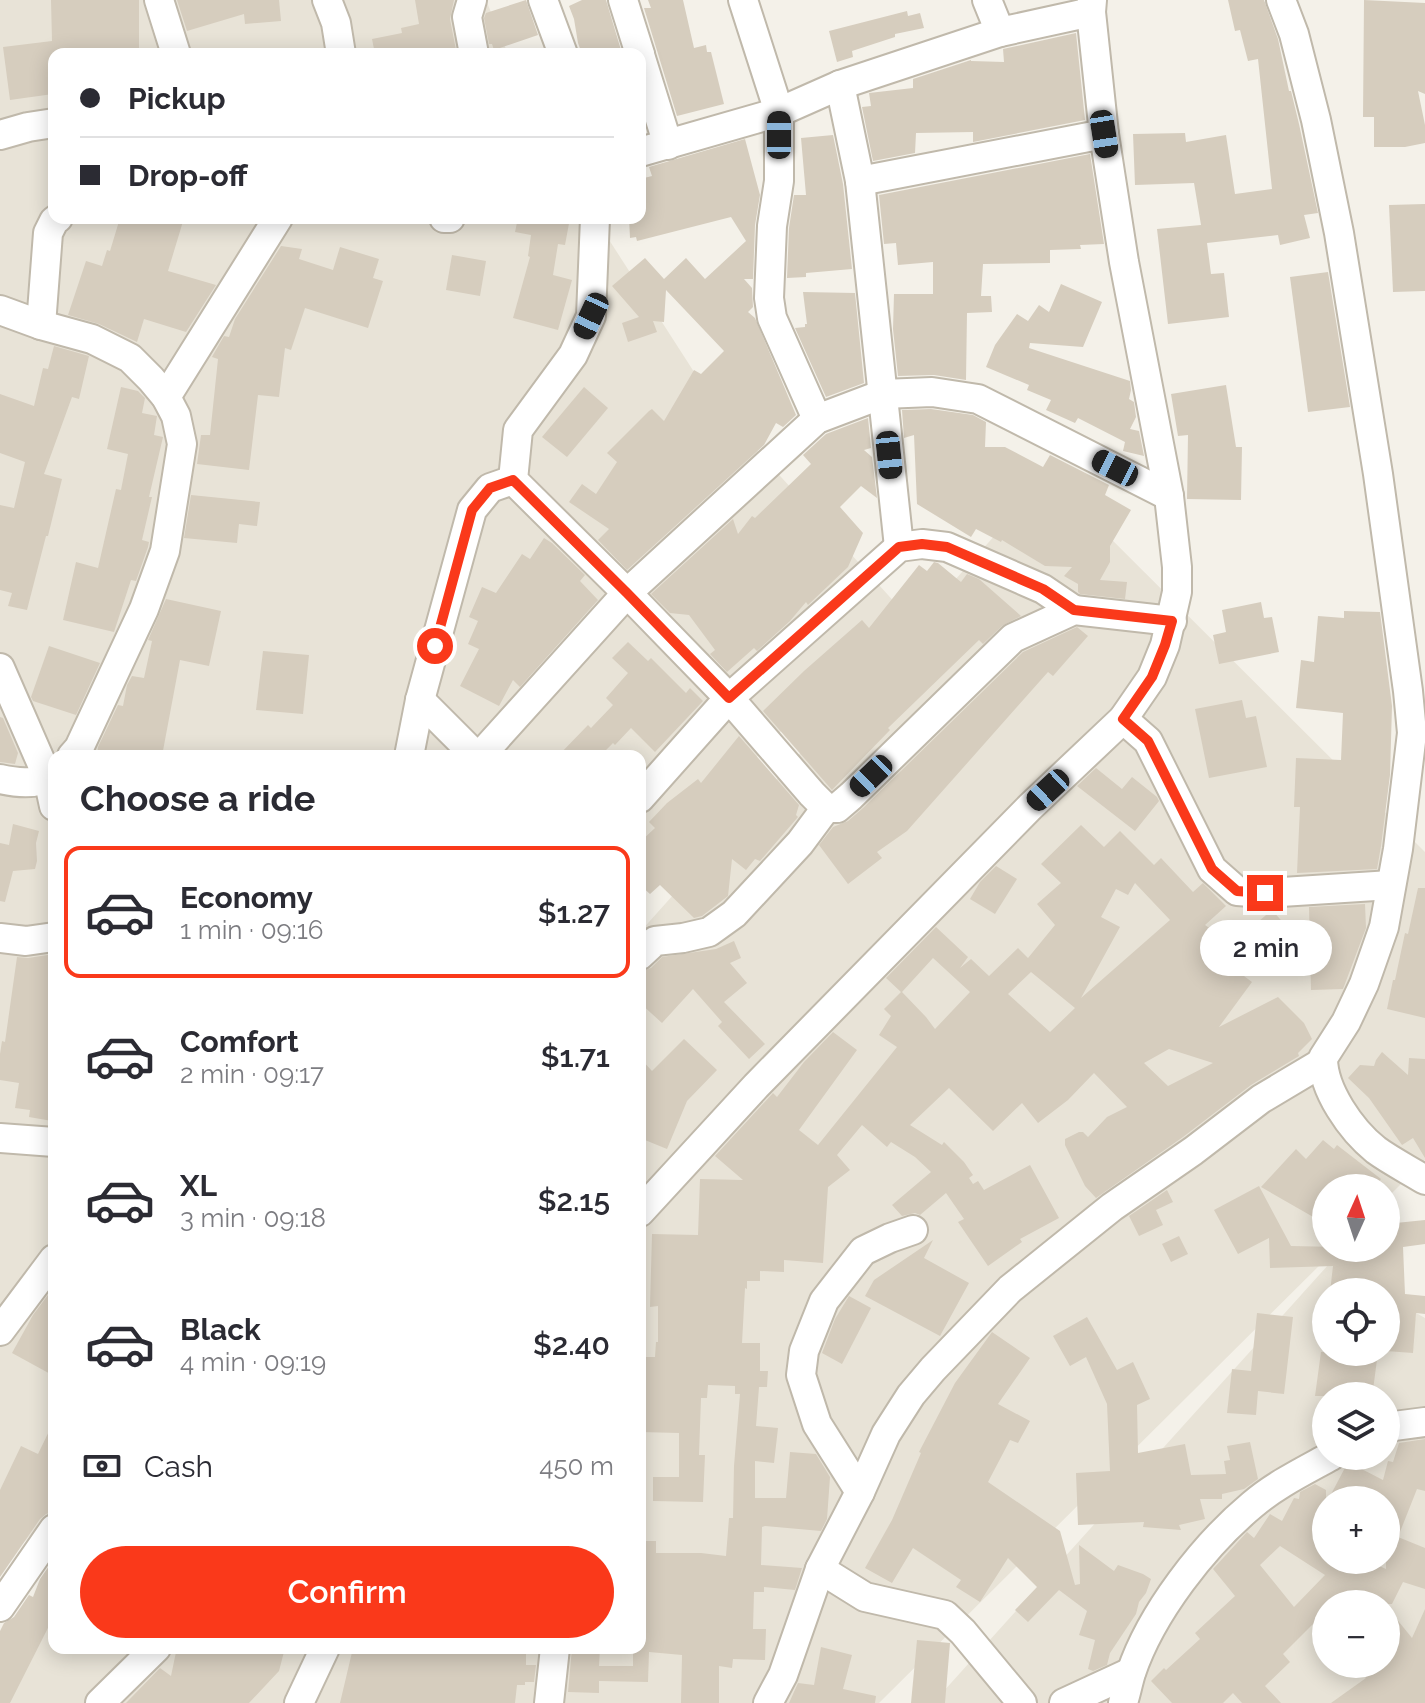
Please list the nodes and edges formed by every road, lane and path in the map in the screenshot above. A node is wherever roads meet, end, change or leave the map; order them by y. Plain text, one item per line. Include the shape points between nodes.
1 (159, 0) edge
2 (327, 0) edge
3 (543, 0) edge
4 (623, 0) edge
5 (743, 0) edge
6 (987, 0) edge
7 (1282, 1) edge
8 (467, 6) edge
9 (1091, 6) edge
10 (1000, 32) junction
11 (174, 48) edge
12 (340, 48) edge
13 (473, 48) edge
14 (561, 48) edge
15 (638, 48) edge
16 (646, 74) edge
17 (840, 85) junction
18 (779, 112) junction
19 (48, 124) edge
20 (1104, 134) junction
21 (0, 135) edge
22 (668, 145) junction
23 (646, 150) edge
24 (860, 181) junction
25 (52, 224) edge
26 (274, 224) edge
27 (595, 224) edge
28 (0, 310) edge
29 (41, 325) junction
30 (883, 394) junction
31 (166, 397) junction
32 (817, 419) junction
33 (513, 480) junction
34 (1169, 496) junction
35 (899, 547) junction
36 (627, 593) junction
37 (1074, 610) junction
38 (1172, 621) junction
39 (0, 668) edge
40 (729, 698) junction
41 (420, 700) junction
42 (1123, 719) junction
43 (1418, 746) edge
44 (76, 750) edge
45 (410, 750) edge
46 (472, 750) edge
47 (483, 750) edge
48 (48, 770) edge
49 (48, 777) edge
50 (0, 779) edge
51 (646, 791) edge
52 (826, 808) junction
53 (1391, 885) junction
54 (0, 938) edge
55 (48, 938) edge
56 (646, 940) edge
57 (1323, 1062) junction
58 (0, 1138) edge
59 (48, 1142) edge
60 (1425, 1180) edge
61 (646, 1206) edge
62 (913, 1230) dead end
63 (48, 1267) edge
64 (0, 1331) edge
65 (1425, 1422) edge
66 (1400, 1425) edge
67 (1312, 1466) edge
68 (860, 1492) junction
69 (48, 1538) edge
70 (820, 1569) junction
71 (0, 1607) edge
72 (150, 1654) edge
73 (322, 1654) edge
74 (554, 1654) edge
75 (1131, 1672) junction
76 (100, 1703) edge
77 (299, 1703) edge
78 (549, 1703) edge
79 (768, 1703) edge
80 (1022, 1703) edge
81 (1064, 1703) edge
82 (1123, 1703) edge

1 - 11 street
2 - 12 street
3 - 14 street
4 - 15 street
5 - 18 street
6 - 10 street
7 - 43 street via 1316,120 1339,233
8 - 13 street
9 - 10 street
9 - 20 street
10 - 17 street
16 - 22 street
17 - 18 street
17 - 24 street
18 - 22 street
18 - 32 street via 769,298 772,318
19 - 21 street
20 - 24 street
20 - 34 street
22 - 23 street
24 - 30 street
25 - 29 street
26 - 31 street
27 - 33 street via 591,316 573,355 518,430
28 - 29 street
29 - 31 street via 92,339 130,358
30 - 32 street
30 - 34 street via 932,392 978,399
30 - 35 street
31 - 44 street via 182,444 165,551 138,623
32 - 36 street
33 - 36 street
33 - 41 street via 490,488 472,510
34 - 38 street via 1177,567
35 - 37 street via 947,547 1043,589
35 - 40 street
36 - 40 street
36 - 47 street
37 - 38 street
37 - 52 street via 1013,638 851,796 837,808
38 - 42 street via 1152,677
39 - 48 street
40 - 51 street
40 - 52 street
41 - 45 street
41 - 46 street
42 - 53 street via 1148,741 1212,869 1237,891
42 - 61 street via 767,1075
43 - 53 street
49 - 50 street via 29,782
52 - 56 street via 734,914 709,932
53 - 57 street via 1384,927 1364,984
54 - 55 street
57 - 60 street via 1333,1097 1359,1135
57 - 68 street via 1261,1099 1112,1207 1010,1289 911,1395
58 - 59 street
62 - 68 street via 863,1251 824,1301 804,1351 801,1375 817,1424
63 - 64 street
65 - 66 street
67 - 75 street via 1253,1504 1216,1540 1183,1578 1149,1631
68 - 70 street
69 - 71 street
70 - 79 street
70 - 80 street via 865,1597 945,1615
72 - 76 street
73 - 77 street
74 - 78 street
75 - 81 street
75 - 82 street

